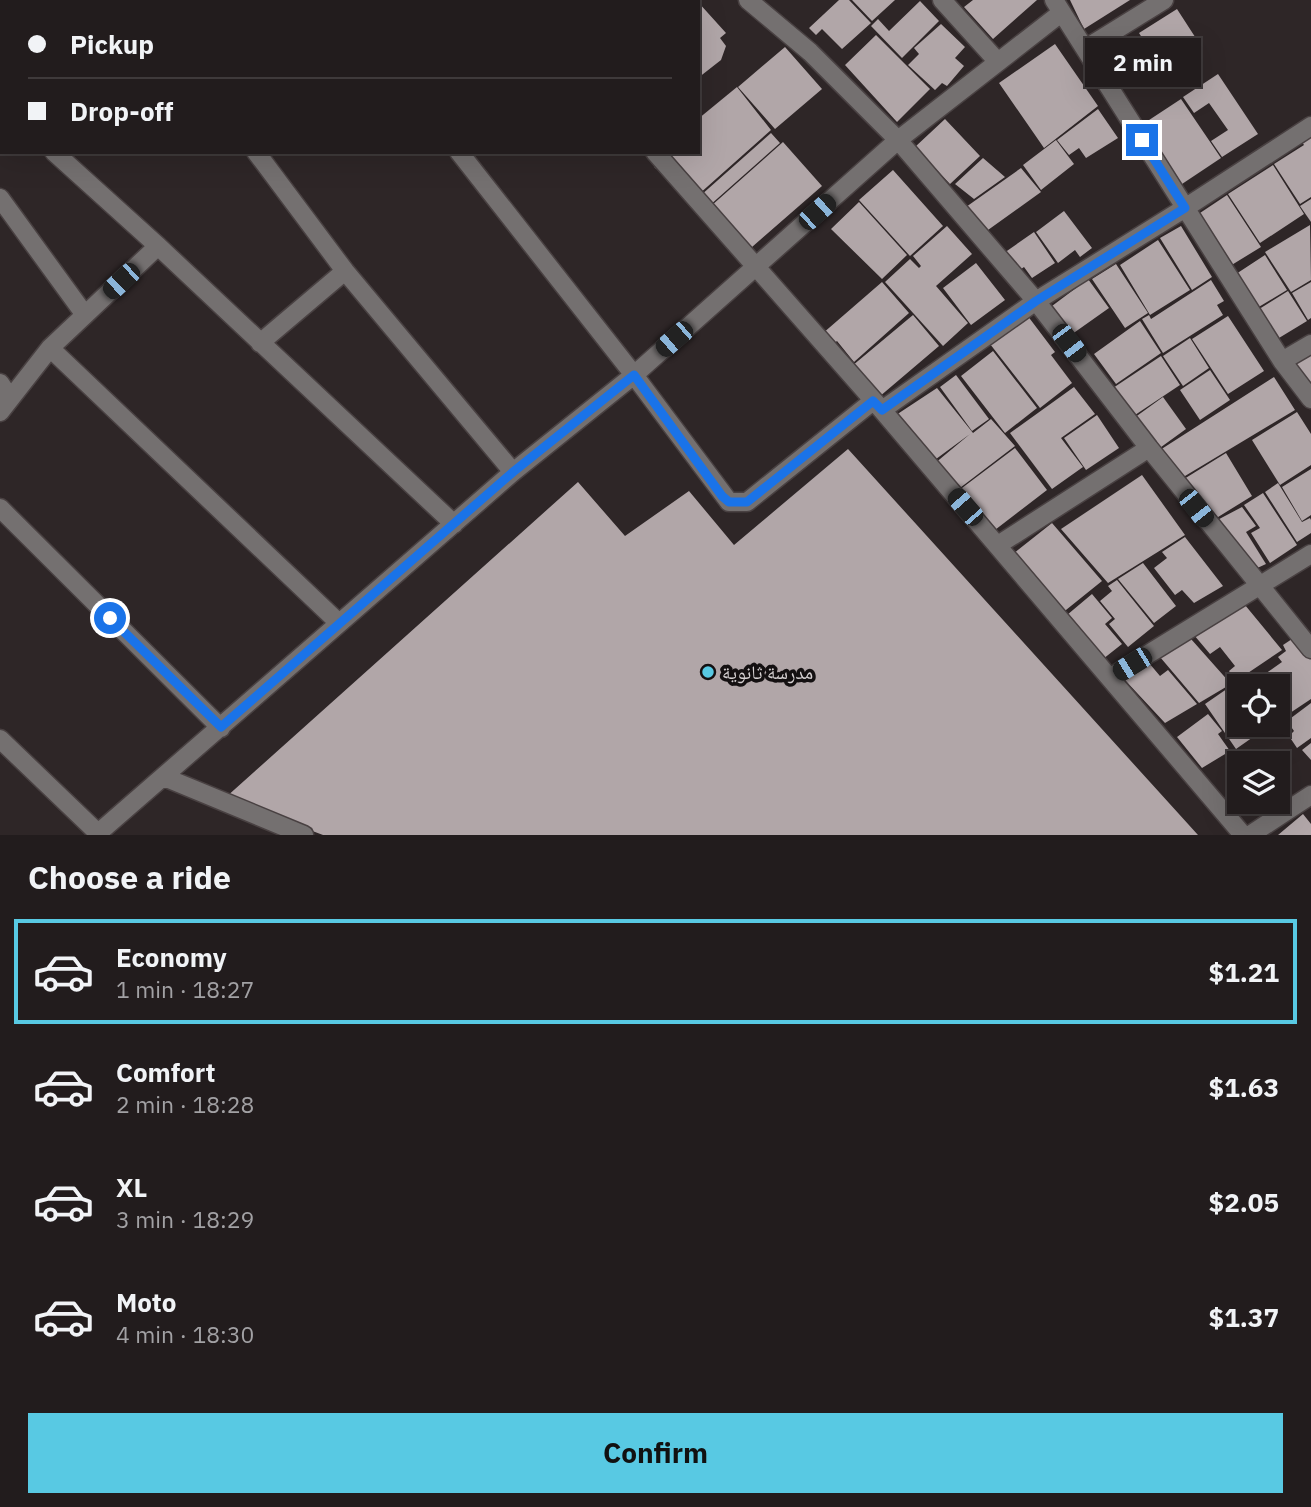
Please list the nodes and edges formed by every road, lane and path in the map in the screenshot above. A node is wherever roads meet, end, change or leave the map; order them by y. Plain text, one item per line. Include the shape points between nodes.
1 (748, 0) edge
2 (942, 0) edge
3 (1164, 0) edge
4 (1057, 7) edge
5 (1085, 49) junction
6 (998, 62) junction
7 (1311, 126) edge
8 (898, 140) junction
9 (56, 154) edge
10 (257, 154) edge
11 (461, 154) edge
12 (657, 154) edge
13 (0, 198) edge
14 (1185, 208) junction
15 (158, 246) junction
16 (756, 267) junction
17 (345, 271) junction
18 (1036, 301) junction
19 (85, 315) junction
20 (260, 343) junction
21 (1311, 344) edge
22 (50, 348) junction
23 (1282, 361) junction
24 (634, 375) junction
25 (3, 397) edge
26 (1311, 399) edge
27 (877, 405) junction
28 (1149, 448) junction
29 (513, 472) junction
30 (0, 508) edge
31 (454, 524) junction
32 (998, 545) junction
33 (1311, 554) edge
34 (1259, 586) junction
35 (339, 623) junction
36 (1311, 649) edge
37 (1111, 677) junction
38 (221, 727) junction
39 (0, 739) edge
40 (164, 777) junction
41 (1311, 795) edge
42 (98, 834) edge
43 (304, 835) edge
44 (1244, 835) edge
45 (1250, 835) edge

1 - 8 street via 810,52
2 - 6 street
3 - 5 street
4 - 5 street
4 - 6 street
5 - 14 street
6 - 8 street
7 - 14 street
8 - 16 street
8 - 18 street
9 - 15 street
10 - 17 street
11 - 24 street
12 - 16 street
13 - 19 street
14 - 18 street
14 - 23 street
15 - 19 street
15 - 20 street
16 - 24 street
16 - 27 street
17 - 20 street
17 - 29 street
18 - 27 street
18 - 28 street
19 - 22 street
20 - 31 street
21 - 23 street
22 - 25 street
22 - 35 street
23 - 26 street
24 - 27 street via 729,502 747,502
24 - 29 street
27 - 32 street
28 - 32 street
28 - 34 street
29 - 31 street
30 - 38 street
31 - 35 street
32 - 37 street
33 - 34 street
34 - 36 street
34 - 37 street
35 - 38 street
37 - 44 street
38 - 40 street
39 - 42 street
40 - 42 street
40 - 43 street
41 - 45 street

